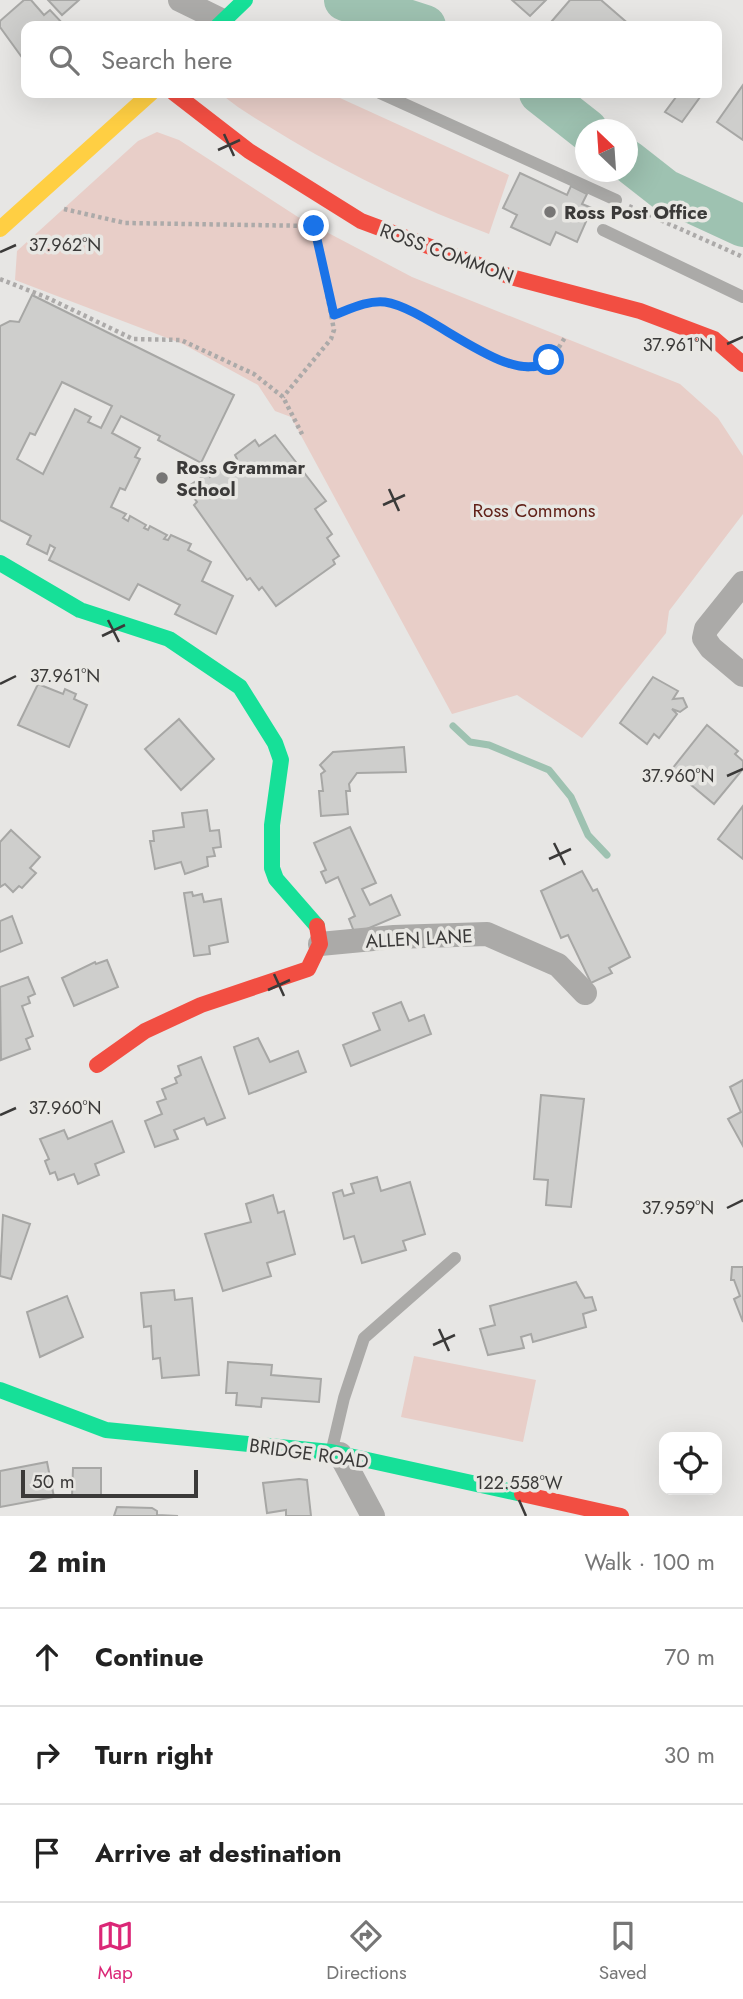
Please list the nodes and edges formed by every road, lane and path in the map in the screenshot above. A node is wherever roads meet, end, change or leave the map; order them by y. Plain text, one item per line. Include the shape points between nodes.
1 (180, 0) edge
2 (245, 0) edge
3 (218, 21) edge
4 (228, 21) edge
5 (145, 98) edge
6 (180, 98) edge
7 (391, 98) edge
8 (616, 200) joint
9 (57, 207) dead end
10 (0, 229) edge
11 (603, 230) dead end
12 (743, 257) edge
13 (0, 279) edge
14 (743, 297) edge
15 (334, 315) junction
16 (566, 336) dead end
17 (743, 365) edge
18 (283, 397) junction
19 (303, 436) dead end
20 (0, 563) edge
21 (743, 583) edge
22 (743, 675) edge
23 (320, 944) junction
24 (585, 993) dead end
25 (97, 1065) dead end
26 (455, 1258) dead end
27 (0, 1390) edge
28 (336, 1453) junction
29 (373, 1516) edge
30 (621, 1516) edge

1 - 3 street
2 - 4 street
5 - 10 street
6 - 17 street, ROSS COMMON via 248,151 361,221 512,277 640,311 714,339
7 - 8 lane
8 - 12 path
9 - 15 path via 125,223 314,226
11 - 14 lane
13 - 18 path via 134,339 181,341 254,374
15 - 16 path via 364,304 407,307 504,363 528,369 540,368
15 - 18 path via 331,339
18 - 19 path
20 - 23 street via 80,610 169,639 240,687 281,760 272,825 272,868 276,879 319,929
21 - 22 street via 706,629 704,638
23 - 24 street, ALLEN LANE via 487,934 558,965
23 - 25 street via 308,969 190,1010 145,1031
26 - 28 lane via 364,1338 344,1398
27 - 28 street, BRIDGE ROAD via 106,1430
28 - 29 street
28 - 30 street, BRIDGE ROAD

